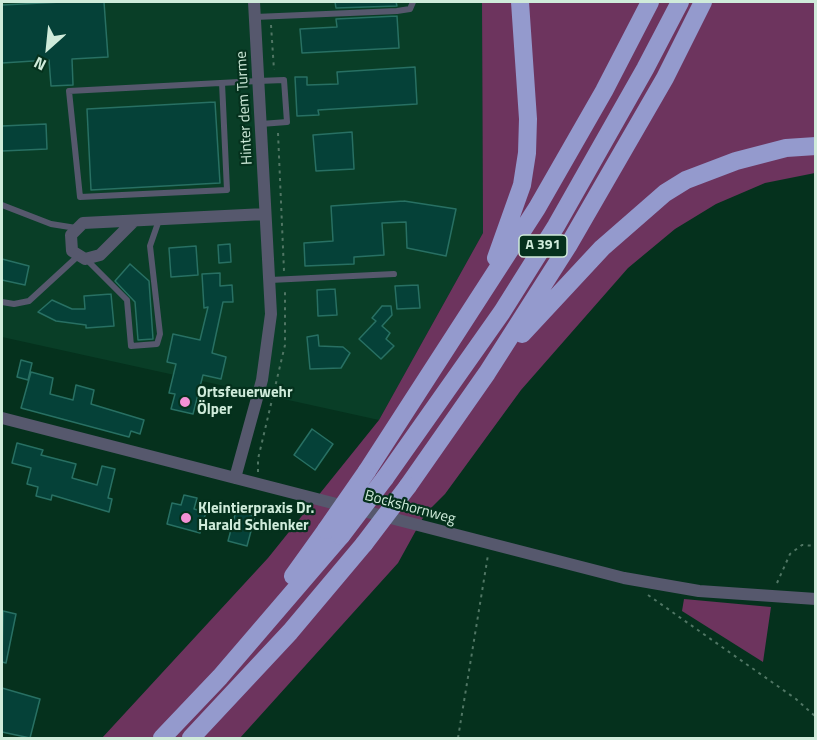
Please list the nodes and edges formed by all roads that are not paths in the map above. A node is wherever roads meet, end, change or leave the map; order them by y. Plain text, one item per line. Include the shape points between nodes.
1 (254, 2) edge
2 (413, 2) edge
3 (520, 2) edge
4 (650, 2) edge
5 (680, 2) edge
6 (703, 2) edge
7 (254, 17) junction
8 (258, 81) junction
9 (222, 83) junction
10 (260, 124) junction
11 (816, 146) edge
12 (2, 205) edge
13 (266, 214) junction
14 (159, 220) junction
15 (134, 221) junction
16 (76, 228) junction
17 (82, 257) junction
18 (393, 274) dead end
19 (269, 280) junction
20 (2, 302) edge
21 (467, 319) junction
22 (487, 373) junction
23 (2, 418) edge
24 (235, 478) junction
25 (334, 533) junction
26 (816, 599) edge
27 (162, 738) edge
28 (191, 738) edge

1 - 7 street, Hinter dem Turme
2 - 7 lane via 410,9 397,11
3 - 21 highway via 528,119 522,185 508,229
4 - 21 highway via 549,189
5 - 25 highway, A 391, bridge via 556,226 496,322 385,478
6 - 22 highway, A 391 via 598,198
7 - 8 street, Hinter dem Turme
8 - 9 lane
8 - 10 street, Hinter dem Turme
8 - 10 lane via 284,80 287,122
9 - 9 lane via 227,190 80,197 69,91
10 - 13 street, Hinter dem Turme
11 - 22 highway via 786,148 736,161 686,180 665,193 602,248
12 - 16 lane via 51,224
13 - 14 street
13 - 19 street, Hinter dem Turme
14 - 15 street
14 - 17 lane via 150,246 160,334 157,345 131,346 127,300
15 - 16 street via 83,223
15 - 17 street via 100,255
16 - 17 street via 70,242 72,251
17 - 20 lane via 29,301
18 - 19 lane
19 - 24 street, Hinter dem Turme via 267,354
21 - 25 highway, bridge via 367,471
22 - 28 highway, A 391, bridge via 364,543 290,632
23 - 24 street, Bockshornweg
24 - 26 street, Bockshornweg via 624,578 699,591
25 - 27 highway, A 391 via 220,677

